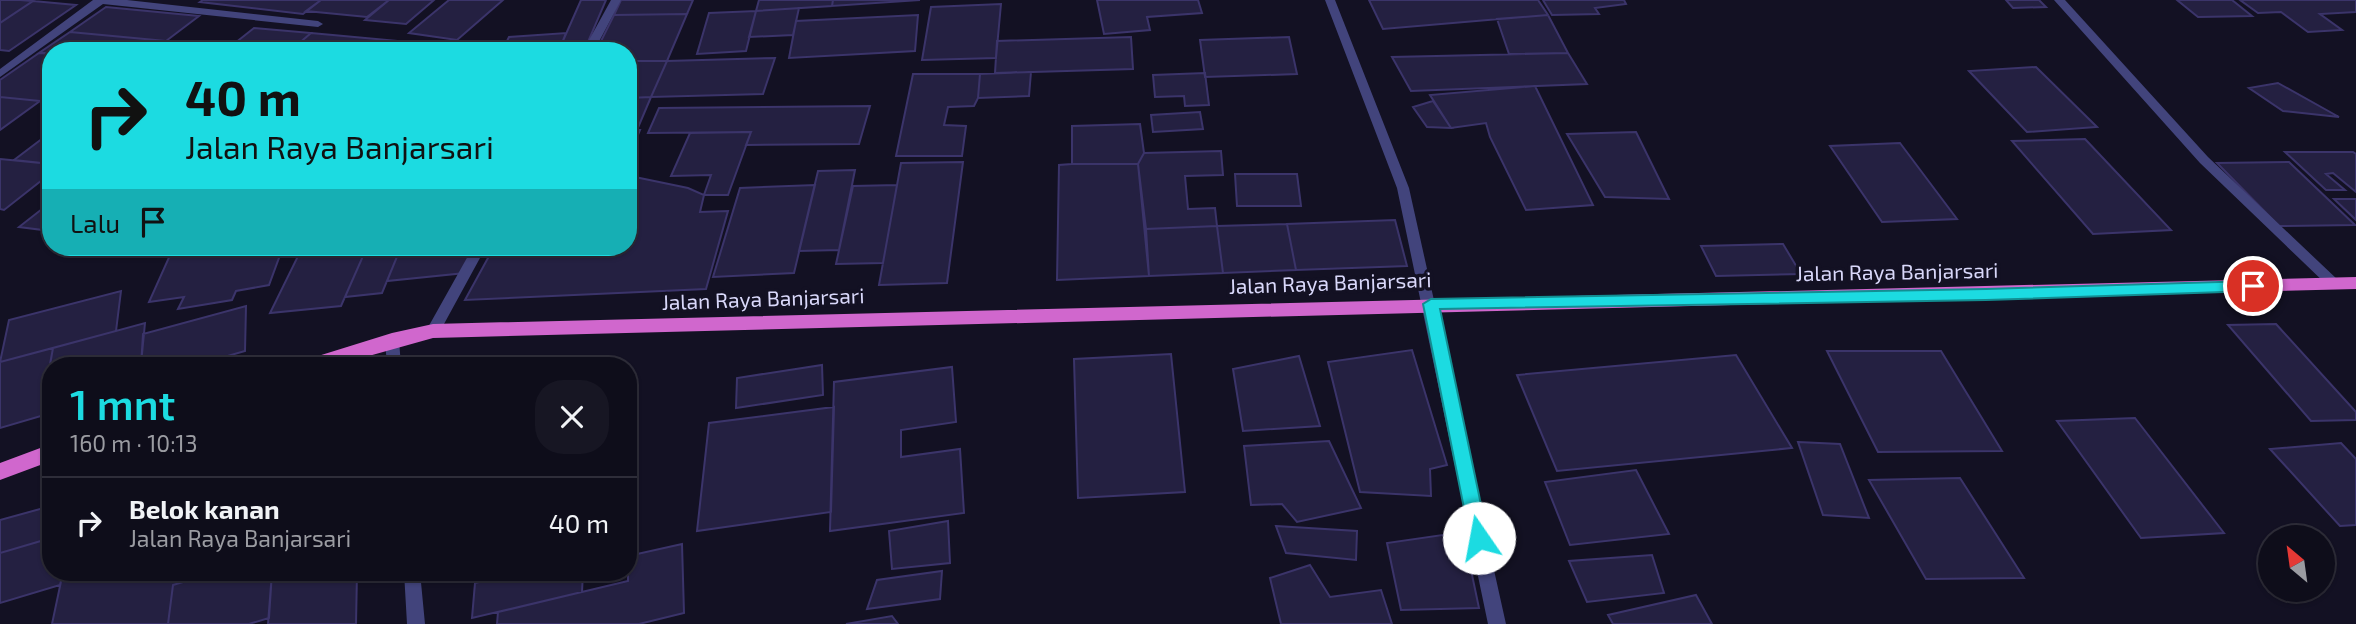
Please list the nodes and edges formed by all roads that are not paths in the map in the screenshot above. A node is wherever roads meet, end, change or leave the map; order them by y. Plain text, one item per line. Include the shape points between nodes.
1 (100, 0) edge
2 (616, 0) edge
3 (1330, 0) edge
4 (2059, 0) edge
5 (318, 23) dead end
6 (43, 42) edge
7 (593, 42) edge
8 (42, 43) edge
9 (0, 74) edge
10 (475, 256) edge
11 (2333, 283) junction
12 (2356, 283) edge
13 (1431, 304) junction
14 (433, 331) junction
15 (392, 340) junction
16 (338, 357) edge
17 (393, 357) edge
18 (42, 456) edge
19 (0, 472) edge
20 (413, 581) edge
21 (416, 624) edge
22 (1497, 624) edge

1 - 5 street
1 - 6 street
2 - 7 street
3 - 13 street via 1403,188
4 - 11 street via 2204,160
8 - 9 street
10 - 14 street
11 - 12 highway, Jalan Raya Banjarsari
11 - 13 highway, Jalan Raya Banjarsari via 1972,295
13 - 14 highway, Jalan Raya Banjarsari
13 - 22 street
14 - 15 highway, Jalan Raya Banjarsari
15 - 16 highway, Jalan Raya Banjarsari
15 - 17 street
18 - 19 highway
20 - 21 street

